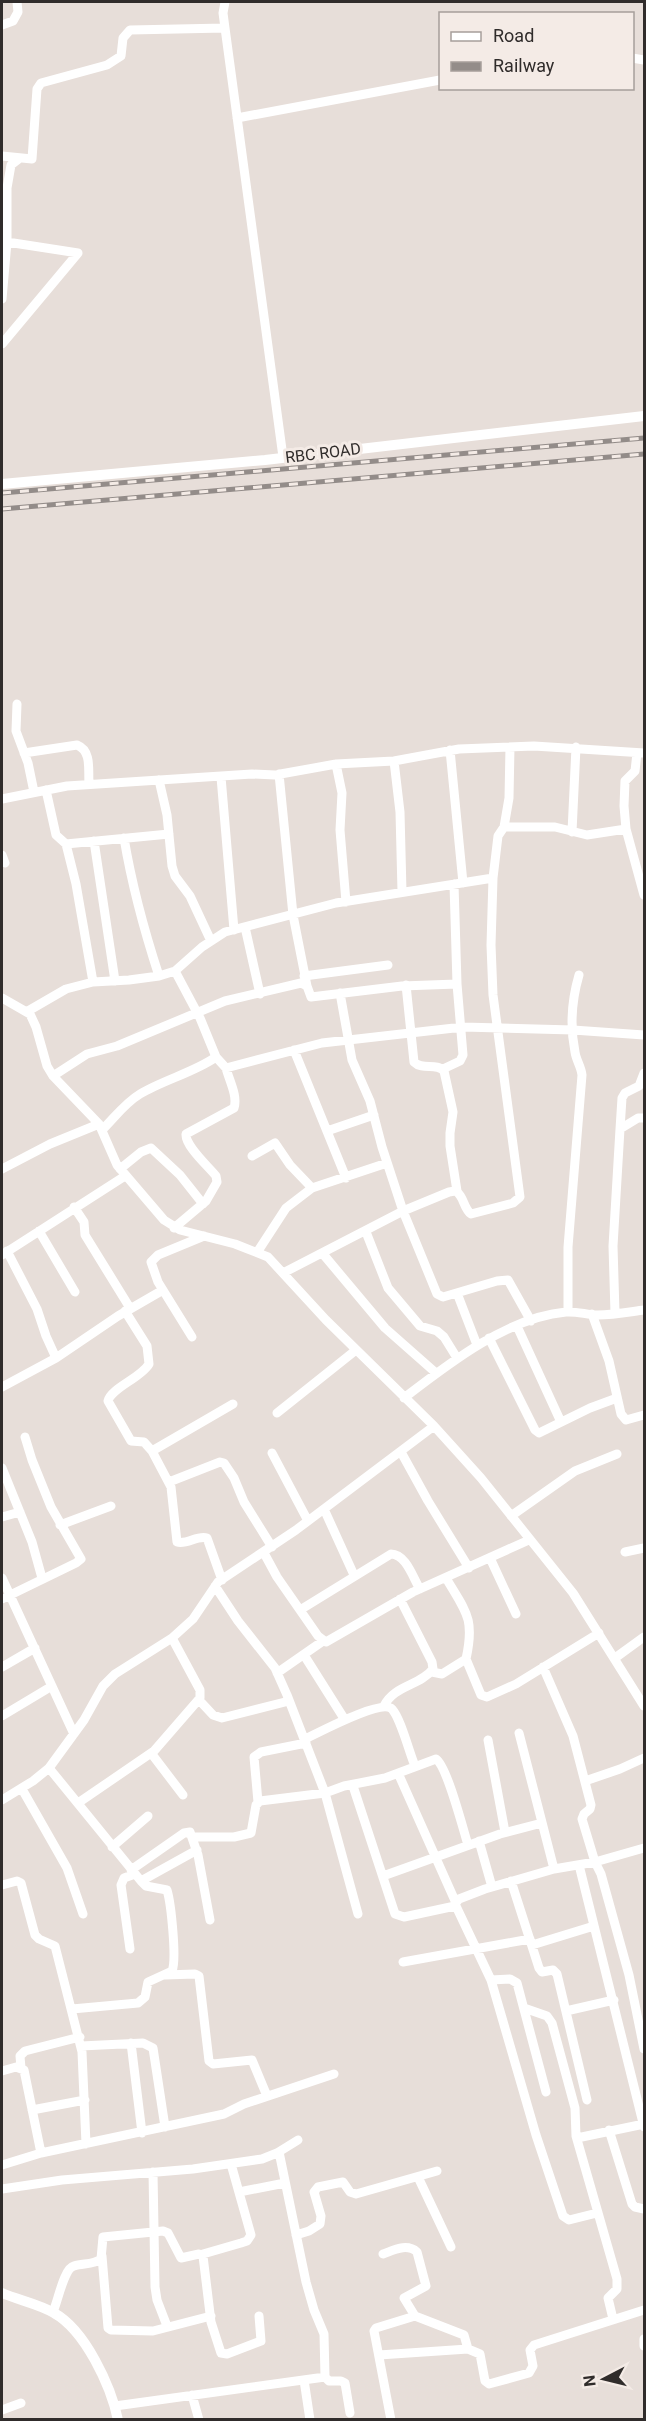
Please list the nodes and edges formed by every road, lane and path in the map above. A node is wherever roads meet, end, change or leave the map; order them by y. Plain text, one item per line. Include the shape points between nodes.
1 (17, 2) edge
2 (225, 2) edge
3 (2, 25) edge
4 (225, 28) junction
5 (439, 80) edge
6 (237, 118) junction
7 (2, 156) edge
8 (20, 158) junction
9 (7, 242) junction
10 (2, 299) edge
11 (2, 344) edge
12 (645, 416) edge
13 (283, 458) junction
14 (2, 484) edge
15 (17, 704) dead end
16 (510, 747) junction
17 (576, 747) junction
18 (450, 750) junction
19 (24, 753) junction
20 (641, 753) edge
21 (394, 761) junction
22 (336, 764) junction
23 (279, 774) junction
24 (221, 777) junction
25 (159, 780) junction
26 (89, 784) junction
27 (46, 790) junction
28 (34, 792) junction
29 (2, 799) edge
30 (504, 827) junction
31 (626, 829) junction
32 (572, 832) junction
33 (169, 834) junction
34 (124, 838) junction
35 (94, 841) junction
36 (66, 844) junction
37 (493, 878) junction
38 (459, 883) junction
39 (402, 892) junction
40 (645, 895) edge
41 (346, 902) junction
42 (293, 915) junction
43 (245, 927) junction
44 (234, 930) junction
45 (211, 942) junction
46 (388, 964) dead end
47 (175, 971) junction
48 (579, 975) dead end
49 (159, 976) junction
50 (115, 981) junction
51 (306, 981) junction
52 (93, 982) junction
53 (457, 984) junction
54 (406, 986) junction
55 (340, 993) junction
56 (260, 994) junction
57 (2, 998) edge
58 (28, 1011) junction
59 (196, 1012) junction
60 (498, 1027) junction
61 (459, 1028) junction
62 (573, 1029) junction
63 (410, 1033) junction
64 (645, 1035) edge
65 (348, 1040) junction
66 (294, 1050) junction
67 (216, 1057) junction
68 (226, 1068) junction
69 (443, 1069) junction
70 (645, 1073) edge
71 (53, 1076) junction
72 (374, 1115) junction
73 (645, 1118) edge
74 (101, 1127) junction
75 (620, 1129) junction
76 (327, 1131) junction
77 (252, 1156) dead end
78 (387, 1163) junction
79 (2, 1169) edge
80 (123, 1173) junction
81 (346, 1178) junction
82 (312, 1188) junction
83 (457, 1191) junction
84 (203, 1204) junction
85 (74, 1207) junction
86 (402, 1211) junction
87 (174, 1228) junction
88 (39, 1231) junction
89 (366, 1232) junction
90 (204, 1236) junction
91 (258, 1251) junction
92 (4, 1253) edge
93 (323, 1254) junction
94 (283, 1273) junction
95 (163, 1290) junction
96 (75, 1292) dead end
97 (457, 1293) junction
98 (128, 1310) junction
99 (645, 1310) edge
100 (568, 1311) junction
101 (615, 1313) junction
102 (592, 1314) junction
103 (531, 1321) junction
104 (517, 1326) junction
105 (192, 1337) dead end
106 (489, 1338) junction
107 (477, 1345) junction
108 (356, 1350) junction
109 (56, 1358) junction
110 (457, 1358) junction
111 (436, 1373) junction
112 (2, 1388) edge
113 (404, 1398) junction
114 (616, 1398) junction
115 (233, 1404) dead end
116 (277, 1413) dead end
117 (645, 1415) edge
118 (561, 1422) junction
119 (434, 1426) junction
120 (25, 1437) dead end
121 (152, 1451) junction
122 (401, 1452) junction
123 (272, 1453) dead end
124 (617, 1454) dead end
125 (2, 1468) edge
126 (169, 1482) junction
127 (111, 1506) dead end
128 (324, 1509) junction
129 (20, 1512) junction
130 (511, 1516) junction
131 (2, 1517) edge
132 (308, 1521) junction
133 (60, 1525) junction
134 (529, 1540) junction
135 (272, 1547) junction
136 (645, 1548) edge
137 (625, 1552) dead end
138 (264, 1553) junction
139 (490, 1558) junction
140 (469, 1568) junction
141 (354, 1575) junction
142 (2, 1578) edge
143 (42, 1578) junction
144 (446, 1578) junction
145 (219, 1583) junction
146 (420, 1589) junction
147 (6, 1597) edge
148 (400, 1599) junction
149 (300, 1610) junction
150 (516, 1614) dead end
151 (599, 1633) junction
152 (645, 1637) edge
153 (172, 1638) junction
154 (323, 1641) junction
155 (35, 1648) junction
156 (304, 1654) junction
157 (615, 1658) junction
158 (466, 1659) junction
159 (2, 1667) edge
160 (543, 1667) junction
161 (432, 1672) junction
162 (277, 1673) junction
163 (52, 1686) junction
164 (199, 1700) junction
165 (289, 1701) junction
166 (384, 1706) junction
167 (645, 1706) edge
168 (2, 1716) edge
169 (345, 1720) junction
170 (519, 1733) dead end
171 (74, 1734) junction
172 (488, 1740) dead end
173 (305, 1741) junction
174 (152, 1753) junction
175 (645, 1758) edge
176 (414, 1766) junction
177 (49, 1768) junction
178 (398, 1773) junction
179 (585, 1781) junction
180 (353, 1786) junction
181 (22, 1789) junction
182 (325, 1793) junction
183 (183, 1795) dead end
184 (2, 1798) edge
185 (258, 1802) junction
186 (78, 1803) junction
187 (148, 1816) dead end
188 (542, 1823) junction
189 (505, 1832) junction
190 (193, 1837) junction
191 (479, 1841) junction
192 (468, 1845) junction
193 (112, 1846) junction
194 (645, 1848) edge
195 (197, 1850) junction
196 (435, 1858) junction
197 (595, 1862) junction
198 (579, 1865) junction
199 (554, 1869) junction
200 (136, 1875) junction
201 (383, 1876) junction
202 (511, 1881) junction
203 (2, 1885) edge
204 (492, 1887) junction
205 (456, 1904) junction
206 (83, 1914) dead end
207 (358, 1914) dead end
208 (210, 1920) dead end
209 (594, 1926) junction
210 (531, 1942) junction
211 (476, 1947) junction
212 (130, 1949) dead end
213 (403, 1962) dead end
214 (165, 1975) junction
215 (491, 1980) junction
216 (614, 2000) junction
217 (524, 2008) junction
218 (72, 2009) junction
219 (566, 2011) junction
220 (80, 2042) junction
221 (131, 2043) junction
222 (645, 2049) edge
223 (21, 2068) junction
224 (2, 2071) edge
225 (334, 2074) dead end
226 (546, 2092) dead end
227 (267, 2096) junction
228 (85, 2100) junction
229 (587, 2100) dead end
230 (32, 2110) junction
231 (644, 2125) edge
232 (165, 2127) junction
233 (609, 2130) junction
234 (142, 2133) junction
235 (577, 2138) junction
236 (298, 2140) dead end
237 (86, 2144) junction
238 (279, 2152) junction
239 (41, 2153) junction
240 (231, 2164) junction
241 (2, 2165) edge
242 (437, 2171) dead end
243 (153, 2172) junction
244 (418, 2176) junction
245 (285, 2183) junction
246 (2, 2189) edge
247 (239, 2192) junction
248 (645, 2209) edge
249 (597, 2213) junction
250 (154, 2231) junction
251 (296, 2235) junction
252 (451, 2247) dead end
253 (203, 2254) junction
254 (383, 2254) dead end
255 (102, 2256) junction
256 (2, 2293) edge
257 (645, 2310) edge
258 (53, 2312) junction
259 (211, 2316) junction
260 (259, 2316) dead end
261 (415, 2316) junction
262 (612, 2319) junction
263 (167, 2326) junction
264 (645, 2339) edge
265 (645, 2346) edge
266 (468, 2349) junction
267 (379, 2355) junction
268 (325, 2377) junction
269 (304, 2380) junction
270 (192, 2395) junction
271 (21, 2403) dead end
272 (115, 2406) junction
273 (2, 2410) edge
274 (350, 2413) dead end
275 (118, 2420) edge
276 (199, 2420) edge
277 (310, 2420) edge
278 (391, 2420) edge

1 - 3 street via 14,21
2 - 4 street
4 - 6 street
4 - 8 street via 130,30 123,38 121,56 107,65 40,83 32,159
5 - 6 street
6 - 13 street
7 - 8 street
8 - 9 street via 11,165 7,188
9 - 10 street
9 - 11 street via 78,253
12 - 13 street, RBC ROAD
13 - 14 street, RBC ROAD
15 - 19 street via 16,731
16 - 17 street
16 - 18 street
16 - 30 street
17 - 20 street
17 - 32 street
18 - 21 street
18 - 38 street
19 - 26 street via 82,747 88,758
19 - 28 street
20 - 31 street via 625,782
21 - 22 street
21 - 39 street
22 - 23 street
22 - 41 street via 342,793 340,830
23 - 24 street
23 - 42 street
24 - 25 street
24 - 44 street
25 - 26 street
25 - 33 street
26 - 27 street
27 - 28 street
27 - 36 street via 56,835
28 - 29 street
30 - 32 street via 555,827
30 - 37 street via 498,836
31 - 32 street via 587,835
31 - 40 street
33 - 34 street
33 - 45 street via 175,876 190,896
34 - 35 street
34 - 49 street via 132,886
35 - 36 street
35 - 50 street
36 - 52 street
37 - 38 street
37 - 60 street via 491,945
38 - 39 street
38 - 53 street
39 - 41 street
41 - 42 street
42 - 43 street
42 - 51 street
43 - 44 street
43 - 56 street
44 - 45 street
45 - 47 street
46 - 51 street
47 - 49 street
47 - 59 street
48 - 62 street
49 - 50 street
50 - 52 street
51 - 55 street via 311,997
51 - 56 street
52 - 58 street via 66,989
53 - 54 street
53 - 61 street
54 - 55 street
54 - 63 street
55 - 65 street
56 - 59 street
57 - 58 street
58 - 71 street
59 - 67 street
59 - 71 street via 117,1046 87,1054
60 - 61 street
60 - 62 street
60 - 83 street via 520,1197 513,1203 471,1214
61 - 63 street
61 - 69 street via 462,1059
62 - 64 street
62 - 100 street via 575,1055 582,1075 568,1247
63 - 65 street
63 - 69 street via 415,1064
65 - 66 street
65 - 72 street
66 - 68 street
66 - 76 street
67 - 68 street
67 - 74 street via 140,1094
68 - 84 street via 234,1108 186,1134 185,1140 216,1176 214,1190
69 - 83 street via 453,1112 450,1146
70 - 75 street via 639,1086 625,1092 622,1098
71 - 74 street
72 - 76 street
72 - 78 street
73 - 75 street
74 - 79 street via 50,1144
74 - 80 street
75 - 101 street via 613,1246
76 - 81 street
77 - 82 street via 275,1143
78 - 81 street
78 - 86 street
80 - 84 street via 141,1152 152,1148
80 - 85 street
80 - 87 street
81 - 82 street
82 - 91 street via 286,1208
83 - 86 street
84 - 87 street
85 - 88 street
85 - 98 street
86 - 89 street
86 - 97 street via 437,1294 443,1297
87 - 90 street
88 - 92 street
88 - 96 street
89 - 93 street
89 - 110 street via 388,1288 420,1326 444,1337
90 - 91 street
90 - 95 street via 152,1260
91 - 94 street
92 - 109 street via 37,1309
93 - 94 street
93 - 111 street via 385,1328
94 - 108 street
95 - 98 street
95 - 105 street
97 - 103 street via 508,1280
97 - 107 street
98 - 109 street
98 - 121 street via 147,1346 149,1364 109,1396 108,1401 131,1441 144,1442
99 - 101 street
100 - 102 street
100 - 103 street
101 - 102 street
102 - 114 street via 609,1361
103 - 104 street
104 - 106 street
104 - 118 street
106 - 107 street
106 - 118 street via 535,1430 543,1432
107 - 110 street
108 - 113 street
108 - 116 street
109 - 112 street
110 - 111 street
111 - 113 street
113 - 119 street
114 - 117 street via 626,1420
114 - 118 street
115 - 121 street
119 - 122 street
119 - 130 street
120 - 133 street
121 - 126 street
122 - 128 street
122 - 140 street
123 - 132 street
124 - 130 street via 575,1471
125 - 129 street
126 - 135 street via 224,1463
126 - 145 street via 177,1542 207,1538
127 - 133 street
128 - 132 street
128 - 141 street
129 - 131 street
129 - 143 street
130 - 134 street
132 - 135 street
133 - 143 street via 80,1560
134 - 139 street
134 - 151 street via 573,1593
135 - 138 street
136 - 137 street
138 - 145 street
138 - 149 street
139 - 140 street
139 - 150 street
140 - 144 street
141 - 146 street via 384,1556 396,1554 402,1557
141 - 149 street
142 - 147 street
143 - 147 street
144 - 146 street
144 - 158 street via 471,1626
145 - 153 street via 194,1619
145 - 162 street via 238,1621
146 - 148 street
147 - 155 street
148 - 154 street
148 - 161 street via 433,1665
149 - 154 street
151 - 157 street
151 - 160 street
152 - 157 street
153 - 164 street via 200,1690
153 - 171 street via 108,1680
154 - 156 street
155 - 159 street
155 - 163 street
156 - 162 street
156 - 169 street
157 - 167 street
158 - 160 street via 486,1698
158 - 161 street via 442,1674
160 - 179 street via 573,1736
161 - 166 street via 393,1693
162 - 165 street
163 - 168 street
163 - 171 street
164 - 165 street via 213,1715 222,1718
164 - 174 street
165 - 173 street
166 - 169 street
166 - 176 street via 393,1711
169 - 173 street
170 - 188 street
171 - 177 street
172 - 189 street
173 - 182 street
173 - 185 street via 254,1757
174 - 183 street
174 - 186 street
175 - 179 street
176 - 178 street
176 - 192 street via 440,1761
177 - 181 street
177 - 186 street
178 - 180 street
178 - 196 street
179 - 197 street via 591,1807 582,1820
180 - 182 street
180 - 201 street
181 - 184 street
181 - 206 street via 67,1868
182 - 185 street
182 - 207 street
185 - 190 street via 251,1833
186 - 193 street
187 - 193 street
188 - 189 street
188 - 199 street
189 - 191 street
190 - 195 street
190 - 200 street via 190,1832 184,1833
191 - 192 street
191 - 204 street
192 - 196 street
193 - 200 street
194 - 197 street
195 - 200 street
195 - 208 street
196 - 201 street
196 - 205 street
197 - 198 street
197 - 222 street via 629,1976
198 - 199 street
198 - 209 street
199 - 202 street
200 - 212 street via 124,1878 121,1885
200 - 214 street via 146,1886 168,1893 174,1967
201 - 205 street via 398,1916
202 - 204 street
202 - 210 street
203 - 218 street via 21,1883 35,1935 55,1946
204 - 205 street via 459,1899
205 - 211 street
209 - 210 street
209 - 216 street
210 - 211 street
210 - 219 street via 540,1970 556,1971
211 - 213 street
211 - 215 street
214 - 218 street via 148,1982 145,1997 138,2003
214 - 227 street via 199,1976 209,2061 213,2064 252,2060
215 - 217 street via 514,1980
215 - 249 street via 563,2216 569,2220
216 - 219 street
216 - 231 street
217 - 226 street
217 - 235 street via 547,2016 552,2023 575,2108
218 - 220 street
219 - 229 street
220 - 221 street
220 - 223 street via 25,2051 20,2056
220 - 228 street
221 - 232 street via 153,2048
221 - 234 street
223 - 224 street
223 - 230 street
225 - 227 street
227 - 232 street via 224,2114
228 - 230 street
228 - 237 street
230 - 239 street
231 - 233 street
232 - 234 street
233 - 235 street
233 - 248 street via 632,2204
234 - 237 street
235 - 249 street
236 - 238 street
237 - 239 street
238 - 240 street
238 - 245 street
239 - 241 street
240 - 243 street
240 - 247 street
242 - 244 street
243 - 246 street
243 - 250 street
244 - 251 street via 356,2194 343,2182 318,2187 314,2192 320,2224
244 - 252 street
245 - 247 street
245 - 251 street
247 - 253 street via 250,2238
249 - 262 street via 618,2286 608,2298
250 - 253 street via 168,2233 182,2258
250 - 255 street via 106,2236
250 - 263 street via 154,2287
251 - 268 street via 324,2334
253 - 259 street
254 - 261 street via 404,2247 417,2252 426,2286 404,2298
255 - 258 street via 96,2263 69,2268
255 - 263 street via 108,2328 145,2332
256 - 258 street
257 - 262 street
258 - 272 street via 81,2339
259 - 260 street via 223,2354 261,2341
259 - 263 street
261 - 266 street via 464,2336
261 - 267 street via 375,2330
262 - 266 street via 534,2345 530,2350 533,2366 529,2373 491,2384 485,2381 480,2354
264 - 265 street
266 - 267 street
267 - 278 street
268 - 269 street
268 - 274 street via 345,2383
269 - 270 street
269 - 277 street
270 - 272 street
270 - 276 street
271 - 273 street
272 - 275 street

